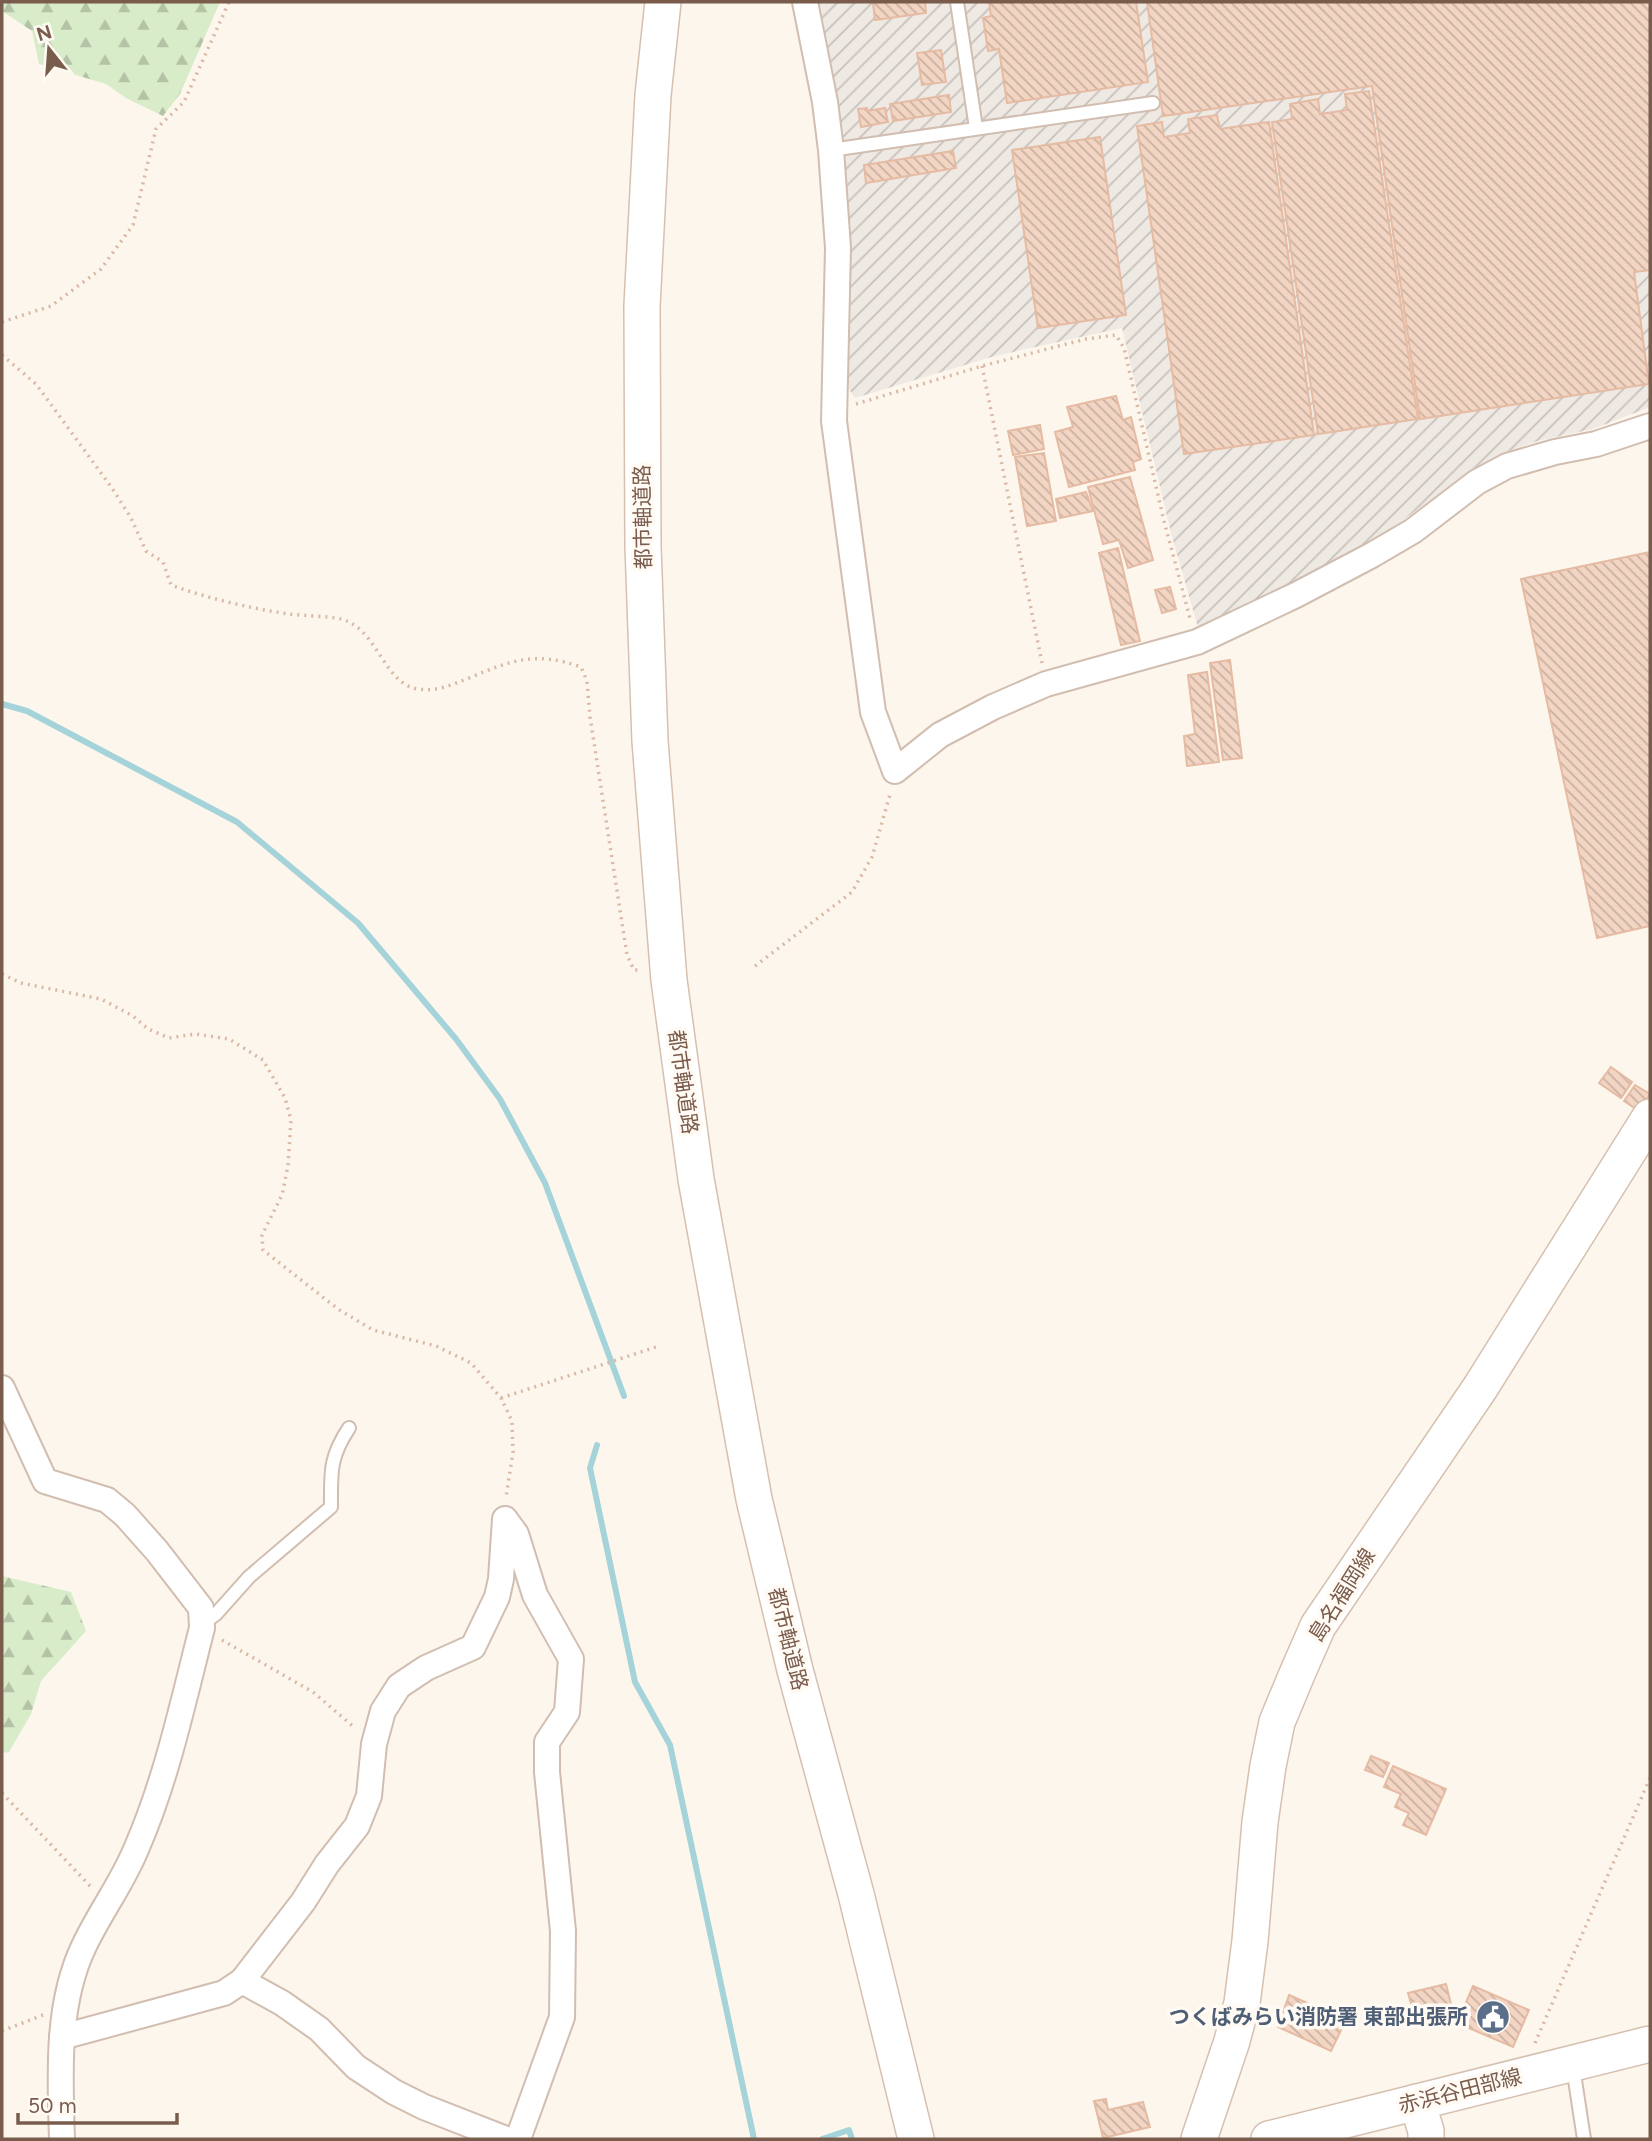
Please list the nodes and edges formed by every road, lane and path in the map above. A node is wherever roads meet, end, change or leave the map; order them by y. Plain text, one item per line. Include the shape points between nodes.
1 (229, 2) edge
2 (663, 2) edge
3 (805, 2) edge
4 (957, 2) edge
5 (1153, 103) dead end
6 (976, 128) junction
7 (831, 150) junction
8 (2, 322) edge
9 (2, 355) edge
10 (982, 366) junction
11 (834, 412) junction
12 (1650, 426) edge
13 (1197, 642) junction
14 (1046, 684) junction
15 (895, 771) junction
16 (755, 966) dead end
17 (650, 971) dead end
18 (2, 974) edge
19 (1650, 1117) edge
20 (659, 1346) dead end
21 (2, 1388) edge
22 (501, 1398) junction
23 (349, 1428) dead end
24 (505, 1518) junction
25 (202, 1626) junction
26 (374, 1745) junction
27 (1650, 1778) edge
28 (2, 1793) edge
29 (107, 1904) junction
30 (242, 1981) junction
31 (64, 2007) junction
32 (2, 2031) edge
33 (62, 2037) junction
34 (1650, 2044) edge
35 (1573, 2063) junction
36 (1521, 2076) junction
37 (1417, 2102) junction
38 (62, 2139) edge
39 (506, 2139) edge
40 (518, 2139) edge
41 (916, 2139) edge
42 (1199, 2139) edge
43 (1269, 2139) edge
44 (1426, 2139) edge
45 (1584, 2139) edge

1 - 8 path via 184,102 156,129 133,225 102,268 81,284 51,306
2 - 41 main road, 都市軸道路 via 653,95 642,320 643,546 650,741 669,980 696,1180 754,1499
3 - 7 street
4 - 6 lane
5 - 6 lane
6 - 7 lane
7 - 11 street via 838,248
9 - 17 path via 36,384 118,498 146,551 163,562 171,585 257,608 347,620 369,638 395,677 415,689 438,691 531,657 581,667 587,681 627,955 634,970
10 - 11 path
10 - 13 path via 1116,335
10 - 14 path
11 - 15 street via 873,712
12 - 13 street via 1507,466 1372,555
13 - 14 street
14 - 15 street via 940,735
15 - 16 path via 872,857 852,892
18 - 22 path via 21,983 102,999 169,1038 195,1034 229,1039 263,1060 285,1098 291,1120 282,1195 262,1235 263,1250 338,1309 373,1330 436,1346 471,1363
19 - 42 main road, 島名福岡線 via 1480,1388 1318,1626 1277,1722 1260,1822 1242,2003
20 - 22 path
21 - 25 street via 45,1481 107,1500 125,1515 201,1608
22 - 24 path via 512,1421
23 - 25 lane via 337,1445 331,1469 331,1507 249,1577
24 - 26 street via 497,1597 473,1647 399,1686 383,1711
24 - 40 street via 516,1534 536,1595 571,1659 566,1712 547,1742 563,1931 562,2017
25 - 26 path via 313,1692
25 - 29 street via 158,1790 136,1849
26 - 30 street via 369,1796 357,1826
27 - 36 path
28 - 29 path
29 - 31 street via 83,1948
30 - 33 street via 223,1993
30 - 39 street via 319,2029 356,2067 394,2092
31 - 32 path
31 - 33 street
33 - 38 street
34 - 35 main road, 赤浜谷田部線
35 - 36 main road, 赤浜谷田部線
35 - 45 lane
36 - 37 main road, 赤浜谷田部線
37 - 43 main road, 赤浜谷田部線
37 - 44 main road

